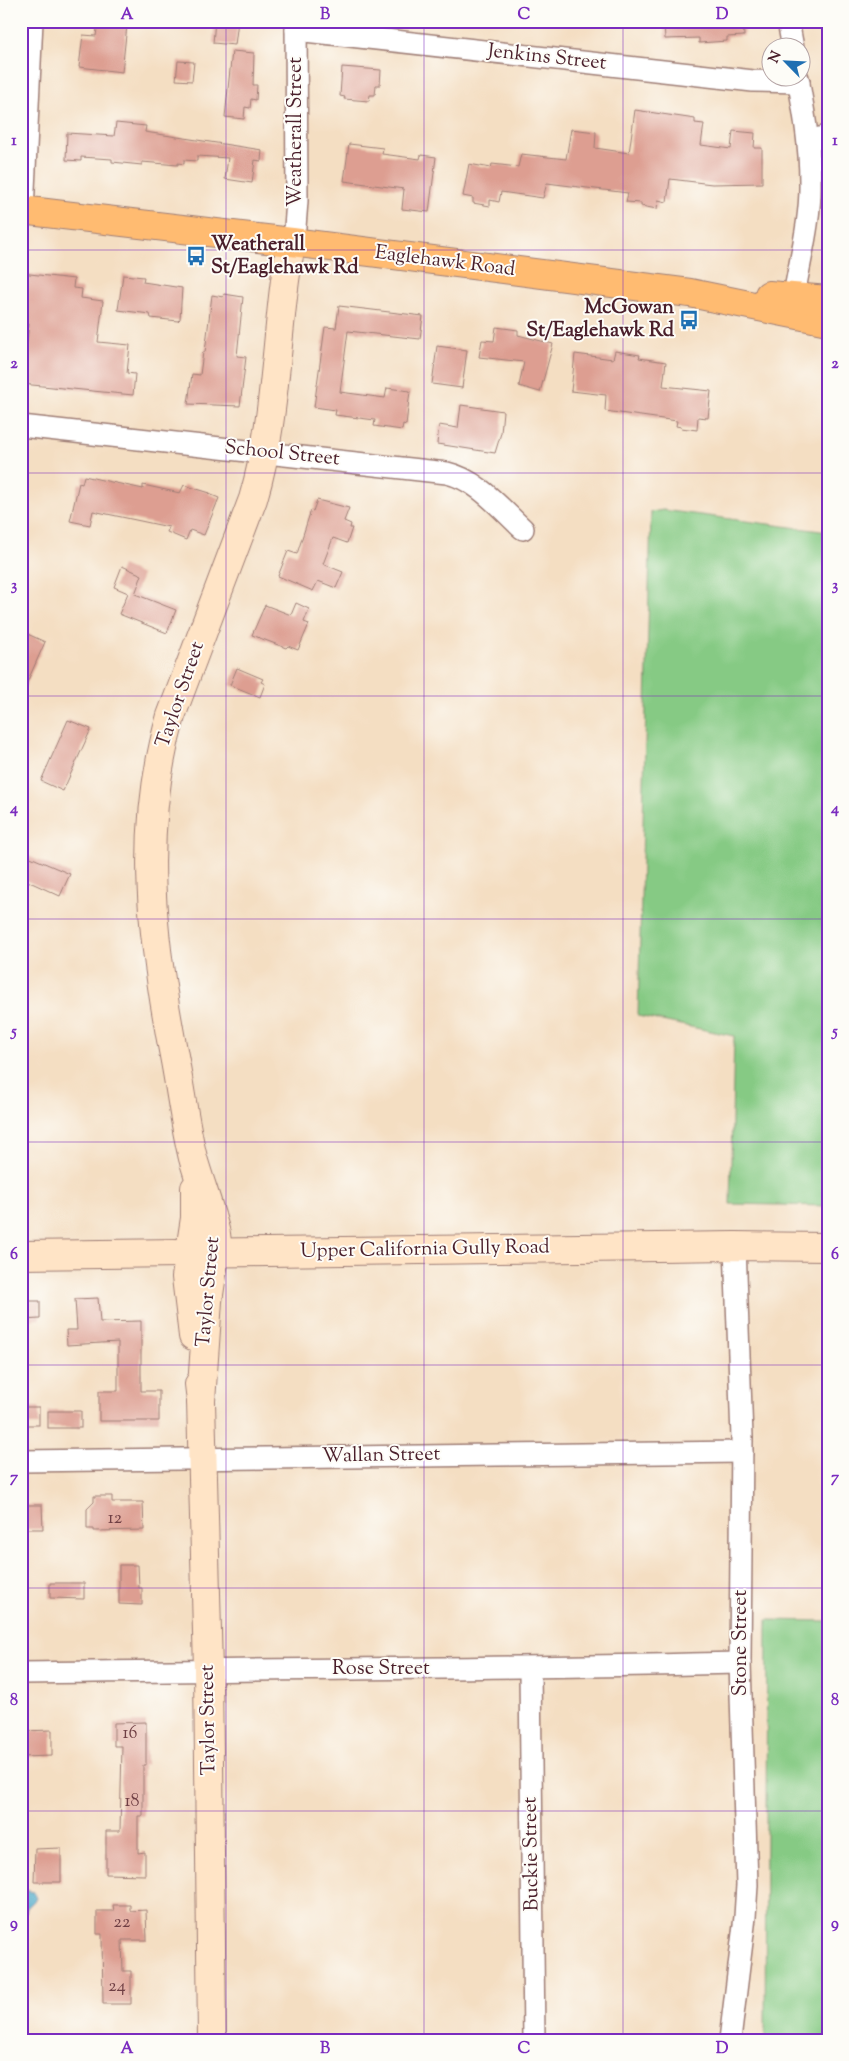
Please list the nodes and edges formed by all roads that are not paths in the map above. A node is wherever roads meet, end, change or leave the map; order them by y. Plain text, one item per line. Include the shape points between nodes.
1 (32, 21) edge
2 (788, 21) edge
3 (296, 26) edge
4 (791, 38) edge
5 (762, 81) edge
6 (801, 88) edge
7 (818, 138) edge
8 (22, 210) edge
9 (292, 242) junction
10 (828, 300) edge
11 (792, 306) junction
12 (828, 321) edge
13 (21, 426) edge
14 (266, 452) junction
15 (523, 529) dead end
16 (735, 1246) junction
17 (828, 1247) edge
18 (202, 1253) junction
19 (21, 1255) edge
20 (742, 1452) junction
21 (203, 1458) junction
22 (21, 1461) edge
23 (740, 1663) junction
24 (530, 1669) junction
25 (208, 1670) junction
26 (21, 1673) edge
27 (212, 2040) edge
28 (534, 2040) edge
29 (730, 2040) edge

1 - 8 street
2 - 4 street
3 - 5 street, Jenkins Street
3 - 9 street, Weatherall Street via 296,201
6 - 7 street
7 - 11 street
8 - 9 main road, Eaglehawk Road
9 - 11 main road, Eaglehawk Road
9 - 14 street, Taylor Street via 285,272
10 - 11 main road, Eaglehawk Road
11 - 12 main road, Eaglehawk Road
13 - 14 street, School Street
14 - 15 street, School Street via 456,475 486,494
14 - 18 street, Taylor Street via 253,499 171,716 160,752 154,790 151,828 154,929 166,1016 193,1156
16 - 17 street, Upper California Gully Road
16 - 18 street, Upper California Gully Road
16 - 20 street, Stone Street
18 - 19 street, Upper California Gully Road
18 - 21 street, Taylor Street via 186,1277 201,1401
20 - 21 street, Wallan Street
20 - 23 street, Stone Street
21 - 22 street, Wallan Street
21 - 25 street, Taylor Street
23 - 24 street, Rose Street
23 - 29 street, Stone Street via 746,1885
24 - 25 street, Rose Street
24 - 28 street, Buckie Street
25 - 26 street, Rose Street
25 - 27 street, Taylor Street

